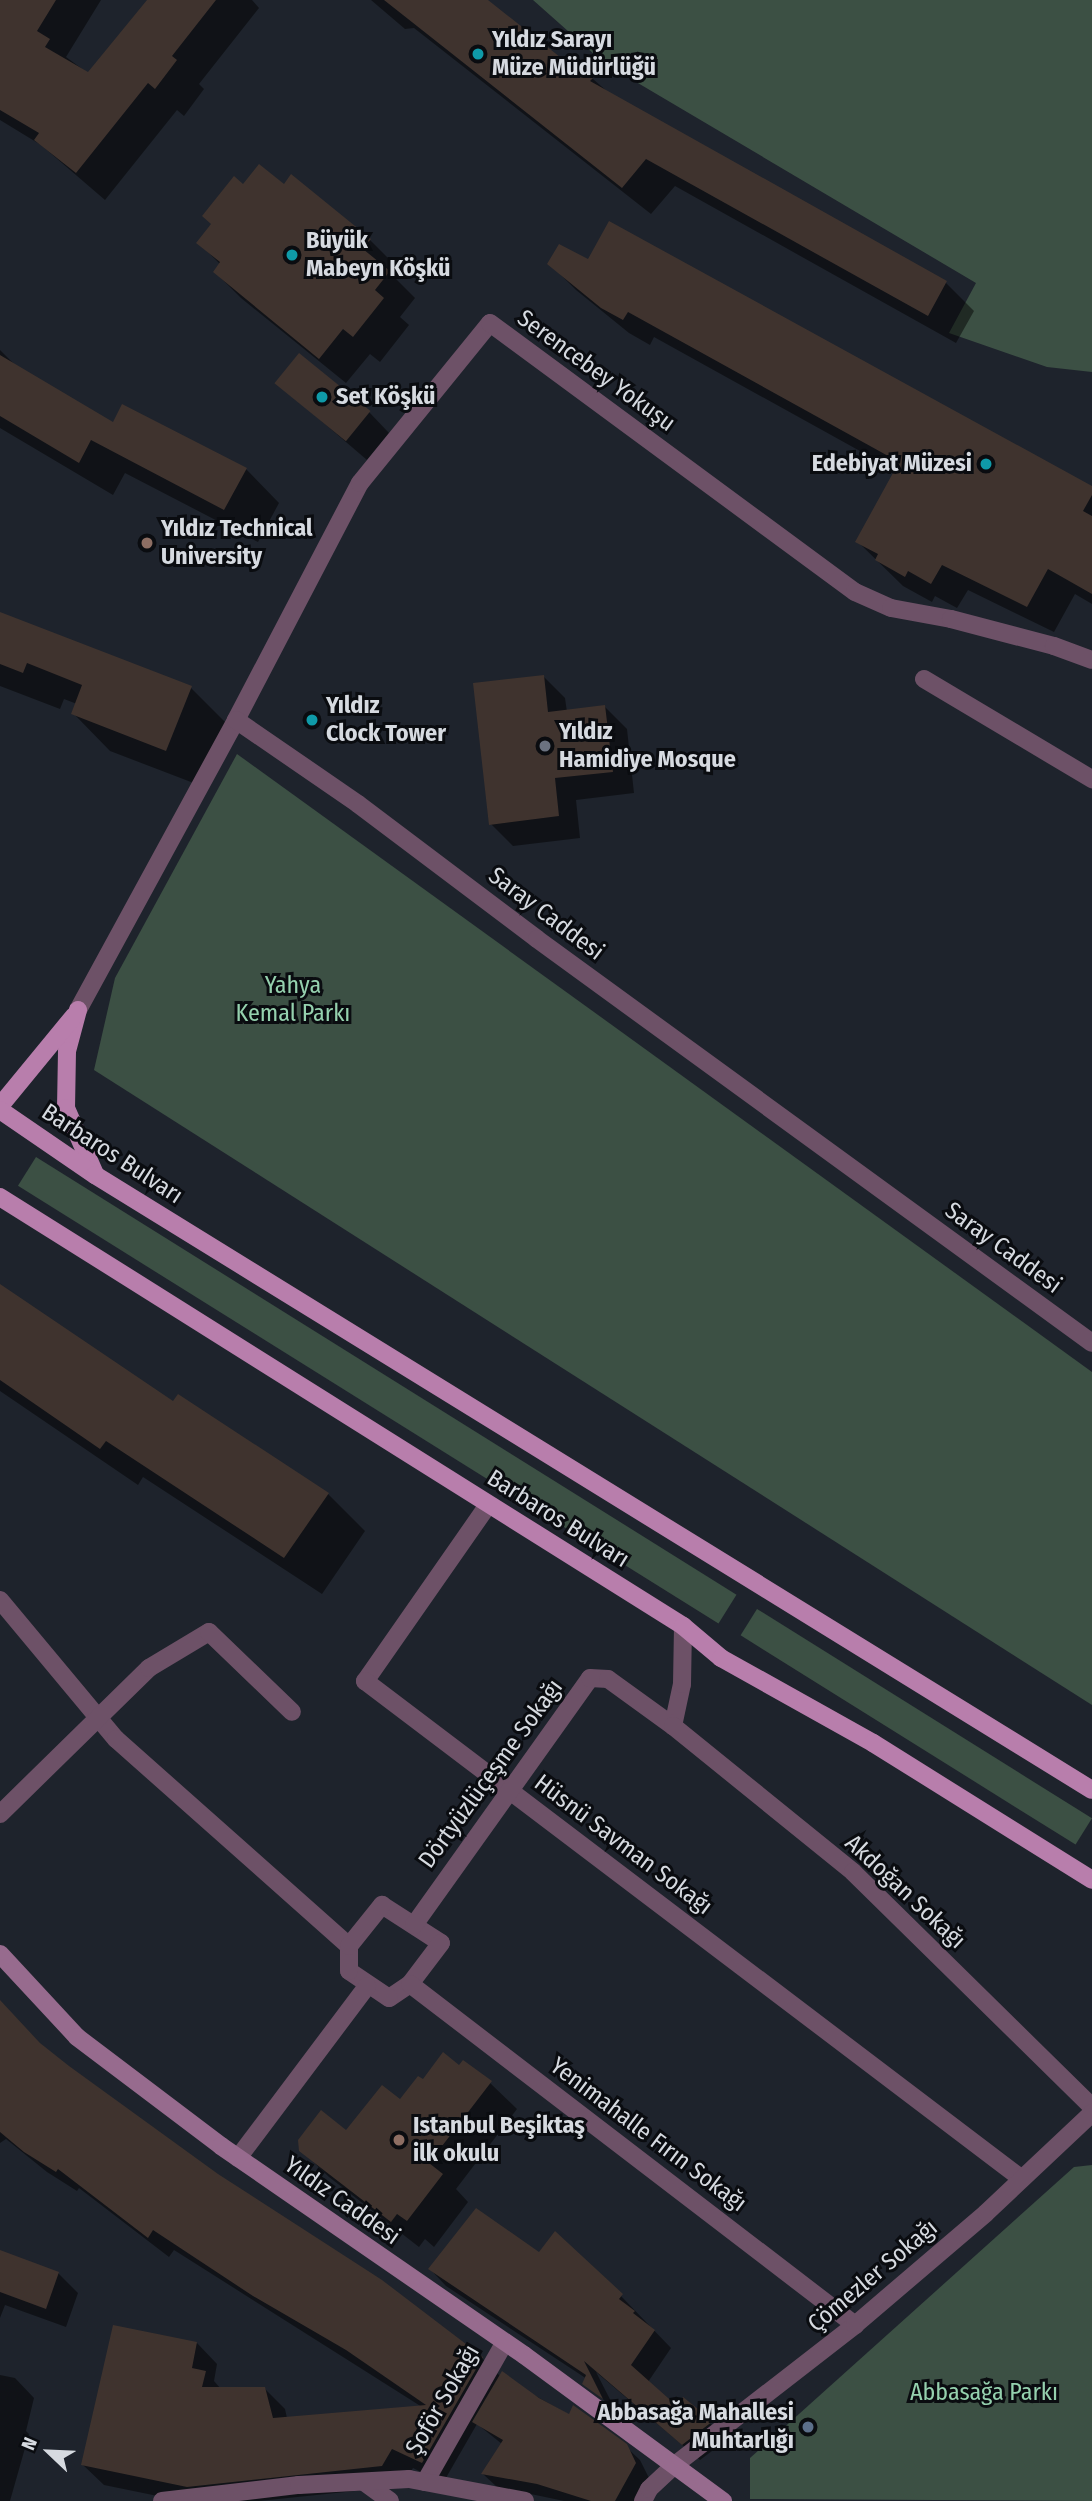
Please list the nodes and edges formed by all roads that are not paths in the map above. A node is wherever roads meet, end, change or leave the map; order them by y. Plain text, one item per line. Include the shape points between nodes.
1 (1092, 660) edge
2 (925, 679) dead end
3 (236, 720) junction
4 (1092, 779) edge
5 (78, 1010) junction
6 (0, 1108) edge
7 (95, 1175) junction
8 (0, 1182) edge
9 (3, 1202) edge
10 (1092, 1343) edge
11 (488, 1505) junction
12 (0, 1600) edge
13 (683, 1626) junction
14 (292, 1712) dead end
15 (99, 1719) junction
16 (673, 1726) junction
17 (509, 1790) junction
18 (1092, 1790) edge
19 (0, 1814) edge
20 (1092, 1880) edge
21 (414, 1925) junction
22 (349, 1946) junction
23 (0, 1954) edge
24 (410, 1984) junction
25 (368, 1986) junction
26 (1092, 2107) edge
27 (1092, 2113) edge
28 (238, 2158) junction
29 (1023, 2179) junction
30 (855, 2325) junction
31 (505, 2342) junction
32 (676, 2464) junction
33 (364, 2482) junction
34 (425, 2482) junction
35 (162, 2501) edge
36 (390, 2501) edge
37 (525, 2501) edge
38 (643, 2501) edge
39 (723, 2501) edge

1 - 3 street, Serencebey Yokuşu via 951,619 891,608 855,593 491,323 360,483
2 - 4 street
3 - 5 street
3 - 10 street, Saray Caddesi via 358,804
5 - 6 main road
5 - 7 main road via 67,1051 66,1108
6 - 7 main road, Barbaros Bulvarı
7 - 18 main road, Barbaros Bulvarı
8 - 9 main road
9 - 11 main road, Barbaros Bulvarı
11 - 13 main road, Barbaros Bulvarı
11 - 17 street, Hüsnü Savman Sokağı via 365,1681
12 - 15 street
13 - 16 street via 682,1684
13 - 20 main road, Barbaros Bulvarı via 722,1658 873,1743
14 - 15 street via 209,1632 149,1668
15 - 19 street
15 - 22 street
16 - 17 street, Dörtyüzlüçeşme Sokağı via 608,1679 590,1678
16 - 26 street, Akdoğan Sokağı via 853,1872
17 - 21 street, Dörtyüzlüçeşme Sokağı
17 - 29 street, Hüsnü Savman Sokağı
21 - 22 street via 382,1905
21 - 24 street via 441,1944
22 - 25 street via 349,1971
23 - 28 street, Yıldız Caddesi via 77,2036
24 - 25 street via 389,1998
24 - 30 street, Yenimahalle Fırın Sokağı
25 - 28 street
27 - 29 street, Çömezler Sokağı
28 - 31 street, Yıldız Caddesi
29 - 30 street, Çömezler Sokağı
30 - 32 street, Çömezler Sokağı
31 - 32 street, Yıldız Caddesi
31 - 34 street, Şoför Sokağı
32 - 38 street, Çömezler Sokağı
32 - 39 street, Yıldız Caddesi
33 - 34 street
33 - 35 street
33 - 36 street
34 - 37 street

